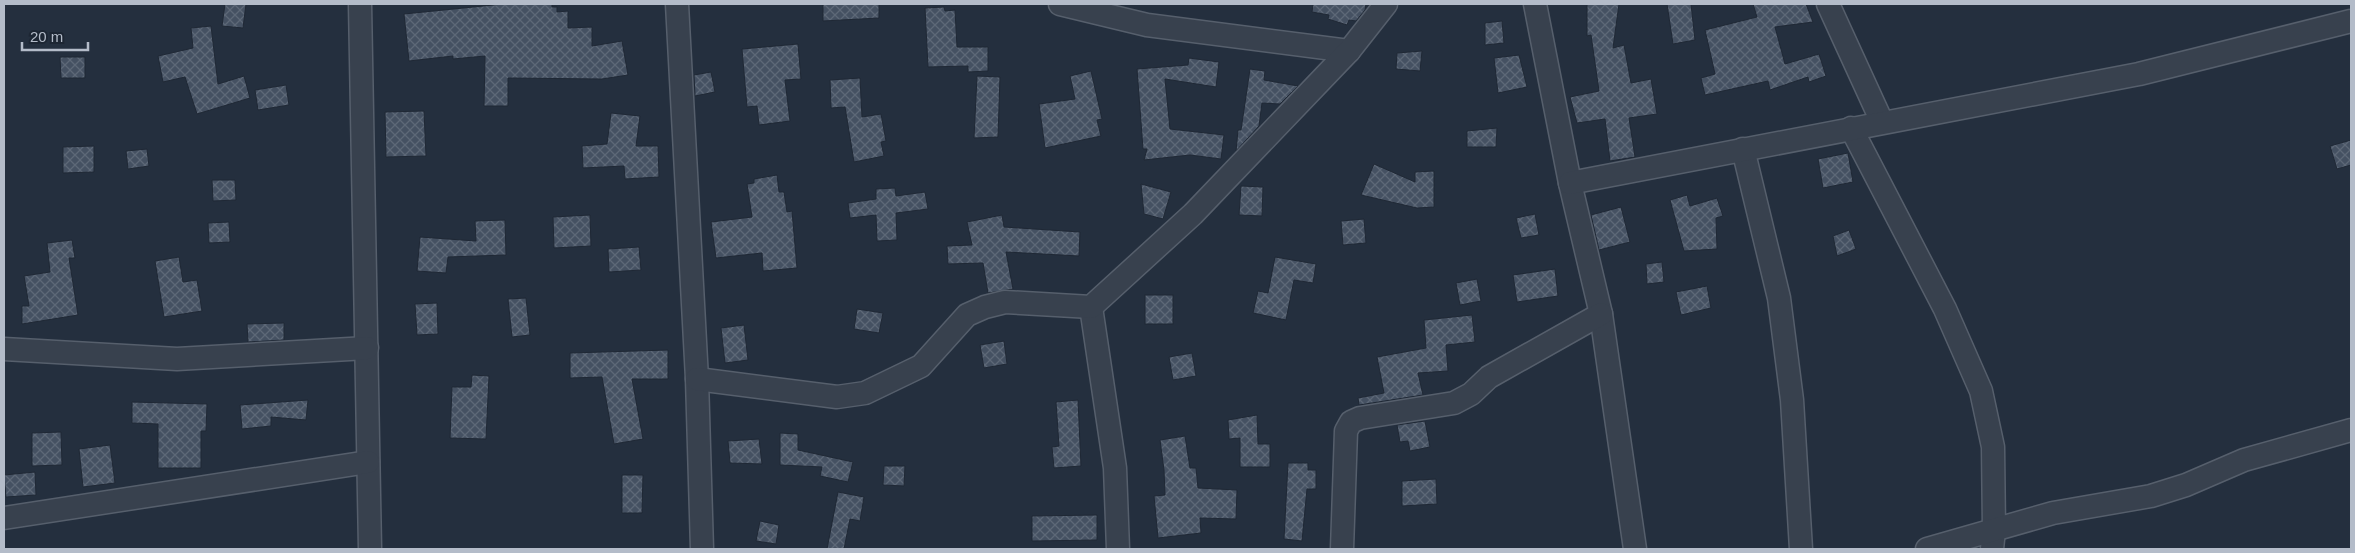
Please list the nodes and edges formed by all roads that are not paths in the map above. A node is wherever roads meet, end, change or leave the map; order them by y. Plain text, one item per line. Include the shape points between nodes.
1 (360, 4) edge
2 (677, 4) edge
3 (1060, 4) edge
4 (1386, 4) edge
5 (1535, 4) edge
6 (1828, 4) edge
7 (2351, 21) edge
8 (1350, 51) junction
9 (1882, 122) junction
10 (1851, 128) junction
11 (1743, 149) junction
12 (1570, 183) junction
13 (1092, 308) junction
14 (1601, 314) junction
15 (368, 348) junction
16 (4, 349) edge
17 (698, 380) junction
18 (2351, 430) edge
19 (368, 462) junction
20 (4, 518) edge
21 (1993, 540) edge
22 (370, 549) edge
23 (702, 549) edge
24 (1118, 549) edge
25 (1342, 549) edge
26 (1635, 549) edge
27 (1801, 549) edge
28 (1927, 549) edge

1 - 15 street
2 - 17 street
3 - 8 street via 1147,25
4 - 8 street
5 - 12 street
6 - 9 street
7 - 9 street via 2139,74
8 - 13 street via 1192,214
9 - 10 street
10 - 11 street
10 - 21 street via 1945,309 1981,391 1993,447
11 - 12 street
11 - 27 street via 1778,298 1792,400
12 - 14 street
13 - 17 street via 1005,302 985,307 967,315 921,366 865,393 837,397
13 - 24 street via 1115,468
14 - 25 street via 1489,377 1471,394 1454,403 1351,422 1346,431
14 - 26 street
15 - 16 street via 177,359
15 - 19 street
17 - 23 street
18 - 21 street via 2244,460 2151,496 2052,513
19 - 20 street
19 - 22 street
21 - 28 street

